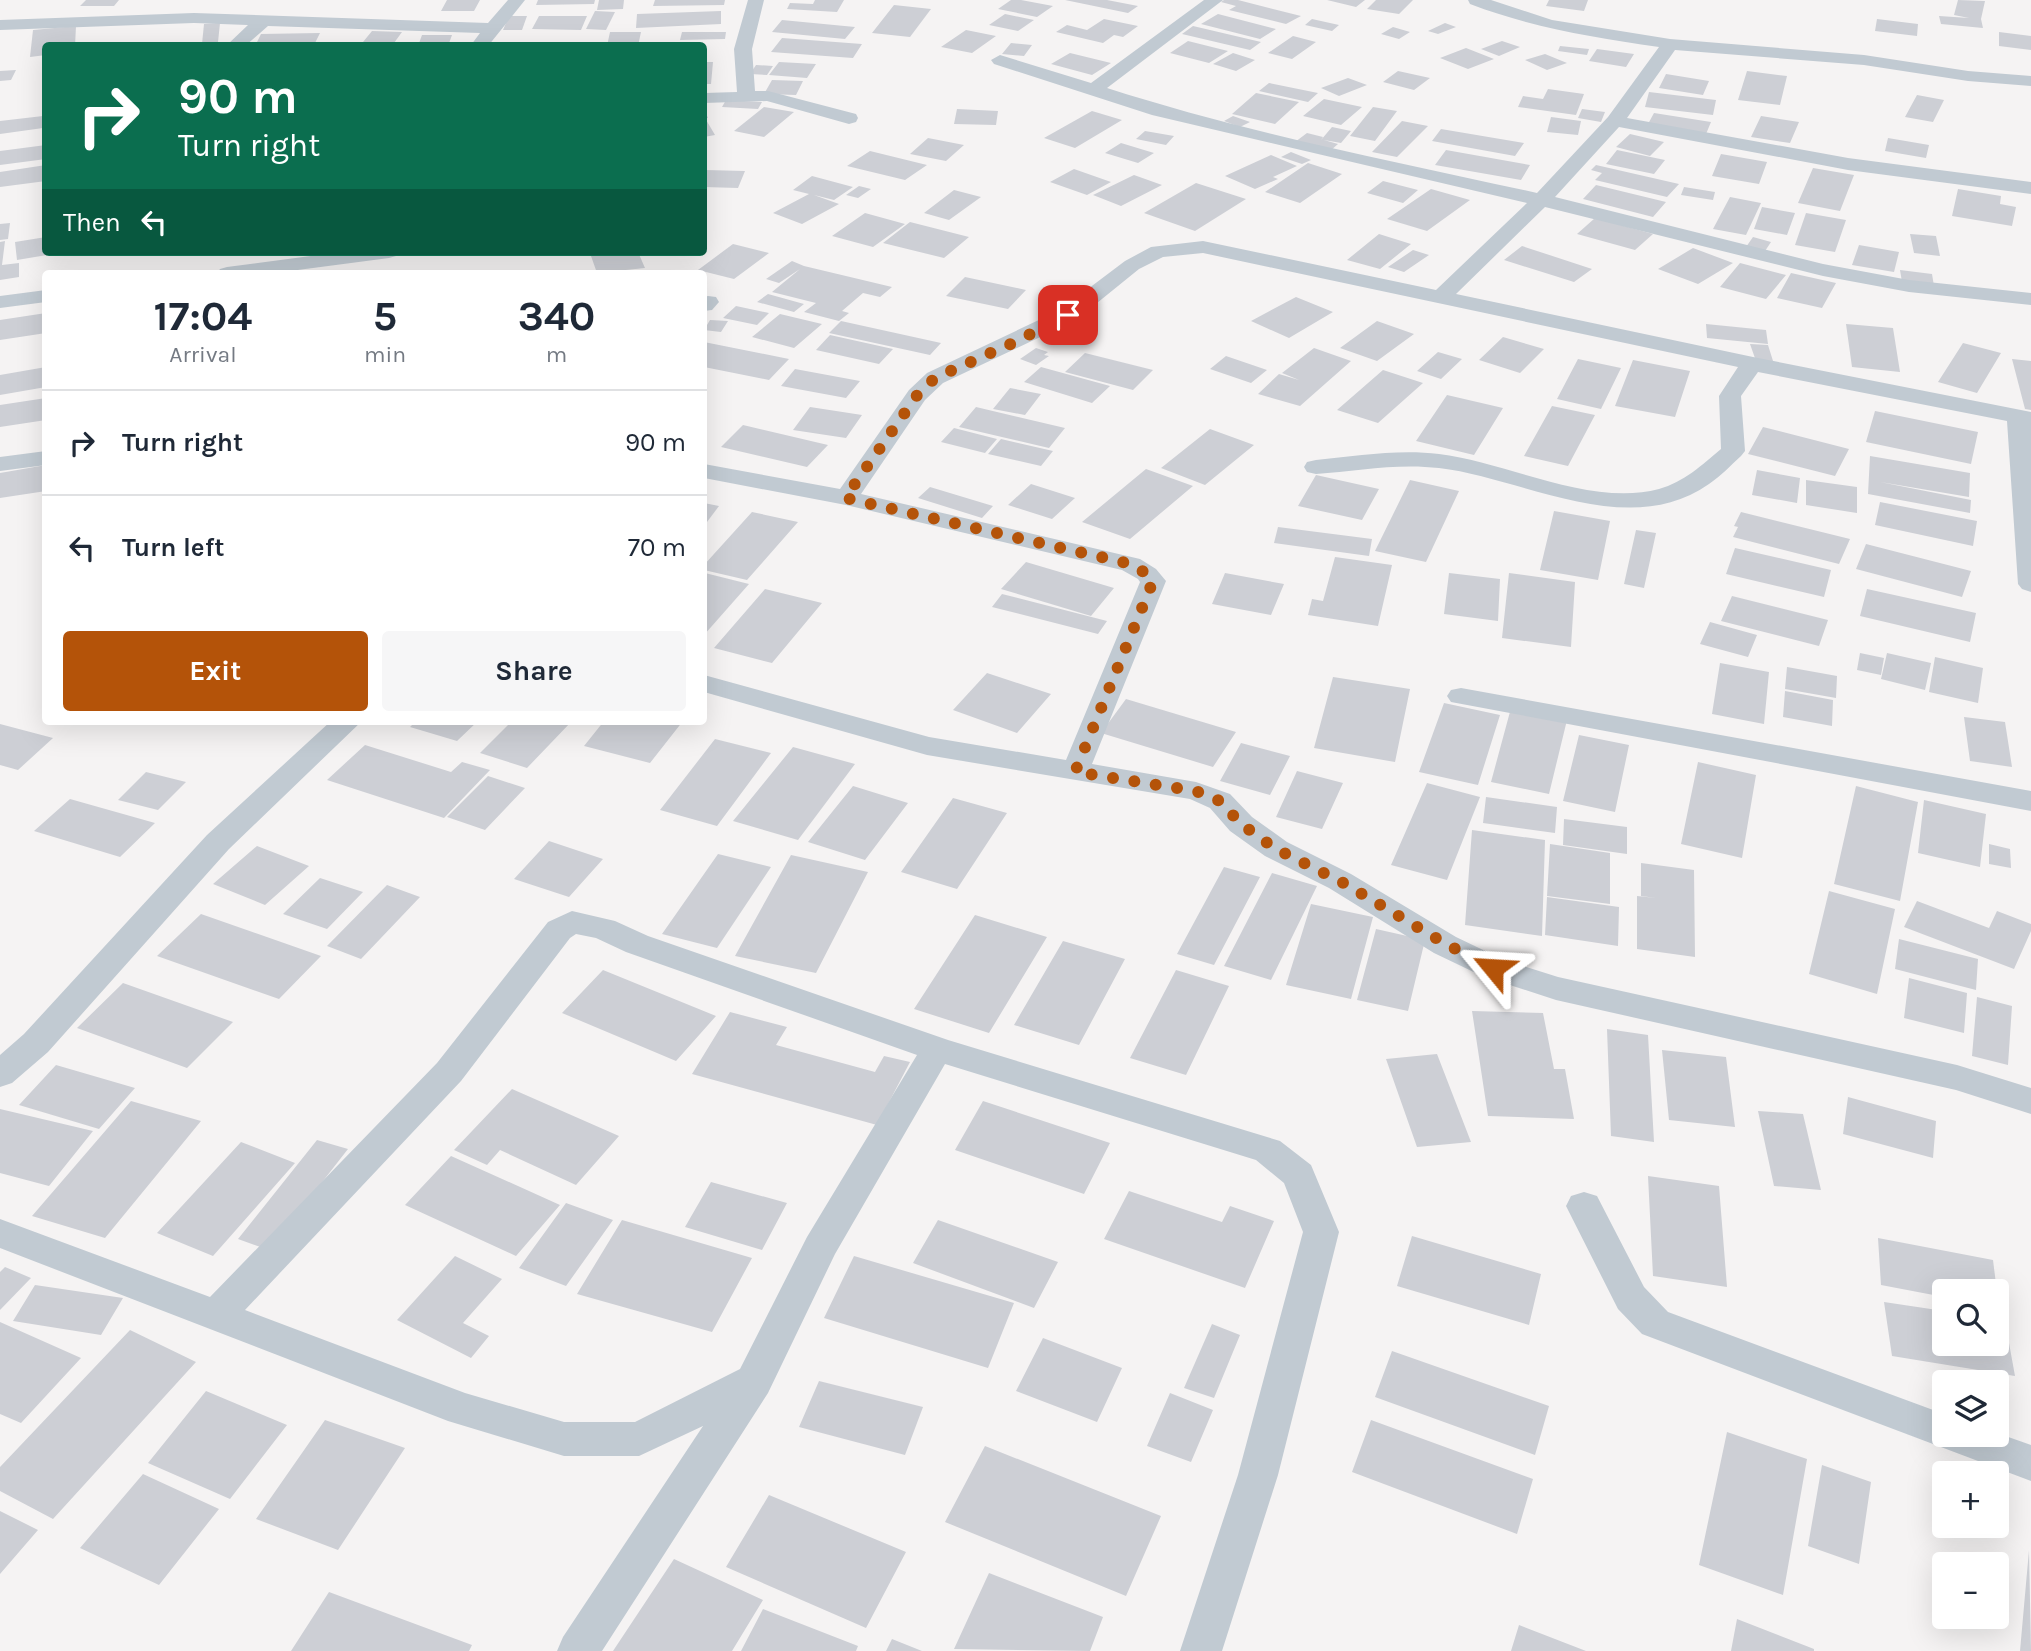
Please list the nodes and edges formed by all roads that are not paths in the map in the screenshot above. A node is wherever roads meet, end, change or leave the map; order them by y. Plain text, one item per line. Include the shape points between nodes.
1 (517, 0) edge
2 (756, 0) edge
3 (1214, 0) edge
4 (1476, 0) edge
5 (265, 19) junction
6 (0, 25) edge
7 (491, 28) junction
8 (239, 42) edge
9 (482, 42) edge
10 (1670, 44) junction
11 (1000, 60) dead end
12 (2031, 81) edge
13 (1093, 90) junction
14 (746, 95) junction
15 (707, 98) edge
16 (849, 118) dead end
17 (1615, 121) junction
18 (2031, 188) edge
19 (1541, 200) junction
20 (246, 256) edge
21 (358, 256) edge
22 (256, 269) junction
23 (249, 270) edge
24 (42, 297) edge
25 (1440, 297) junction
26 (2031, 299) edge
27 (0, 302) edge
28 (1753, 364) junction
29 (2024, 418) edge
30 (42, 459) edge
31 (0, 464) edge
32 (1316, 467) dead end
33 (707, 472) edge
34 (845, 498) junction
35 (2031, 584) edge
36 (707, 684) edge
37 (1461, 696) dead end
38 (344, 725) edge
39 (1075, 772) junction
40 (2031, 802) edge
41 (937, 1049) junction
42 (0, 1074) edge
43 (2031, 1101) edge
44 (1584, 1206) dead end
45 (0, 1233) edge
46 (217, 1315) junction
47 (754, 1381) junction
48 (1932, 1427) edge
49 (1988, 1447) edge
50 (2031, 1463) edge
51 (578, 1651) edge
52 (1201, 1651) edge

1 - 7 street
2 - 14 street via 743,49
3 - 13 street
4 - 10 street via 1551,25
5 - 6 street via 146,18
5 - 7 street
5 - 8 street
7 - 9 street
10 - 12 street via 1864,60
10 - 17 street
11 - 13 street
13 - 19 street via 1247,133
14 - 15 street
14 - 16 street via 785,99
17 - 18 street via 1848,164
17 - 19 street
19 - 25 street
19 - 26 street via 1823,270 1909,286
20 - 22 street
21 - 22 street
22 - 23 street
24 - 27 street
25 - 28 street
25 - 34 street via 1203,247 1158,251 1132,265 1068,315 935,378 918,394
28 - 29 street
28 - 32 street via 1730,396 1733,451 1714,472 1682,492 1648,501 1613,500 1439,461
29 - 35 street
30 - 31 street
33 - 34 street
34 - 39 street via 1131,564 1153,581
36 - 39 street via 927,746
37 - 40 street
38 - 42 street via 218,842 36,1043
39 - 43 street via 1196,791 1220,801 1241,824 1276,849 1493,968 1556,988 1957,1078
41 - 46 street via 604,929 572,922 559,930 449,1072
41 - 47 street via 820,1247
41 - 52 street via 1268,1150 1299,1175 1321,1232 1258,1475
44 - 48 street via 1631,1298 1655,1323
45 - 46 street
46 - 47 street via 462,1409 565,1439 639,1439
47 - 51 street
49 - 50 street

